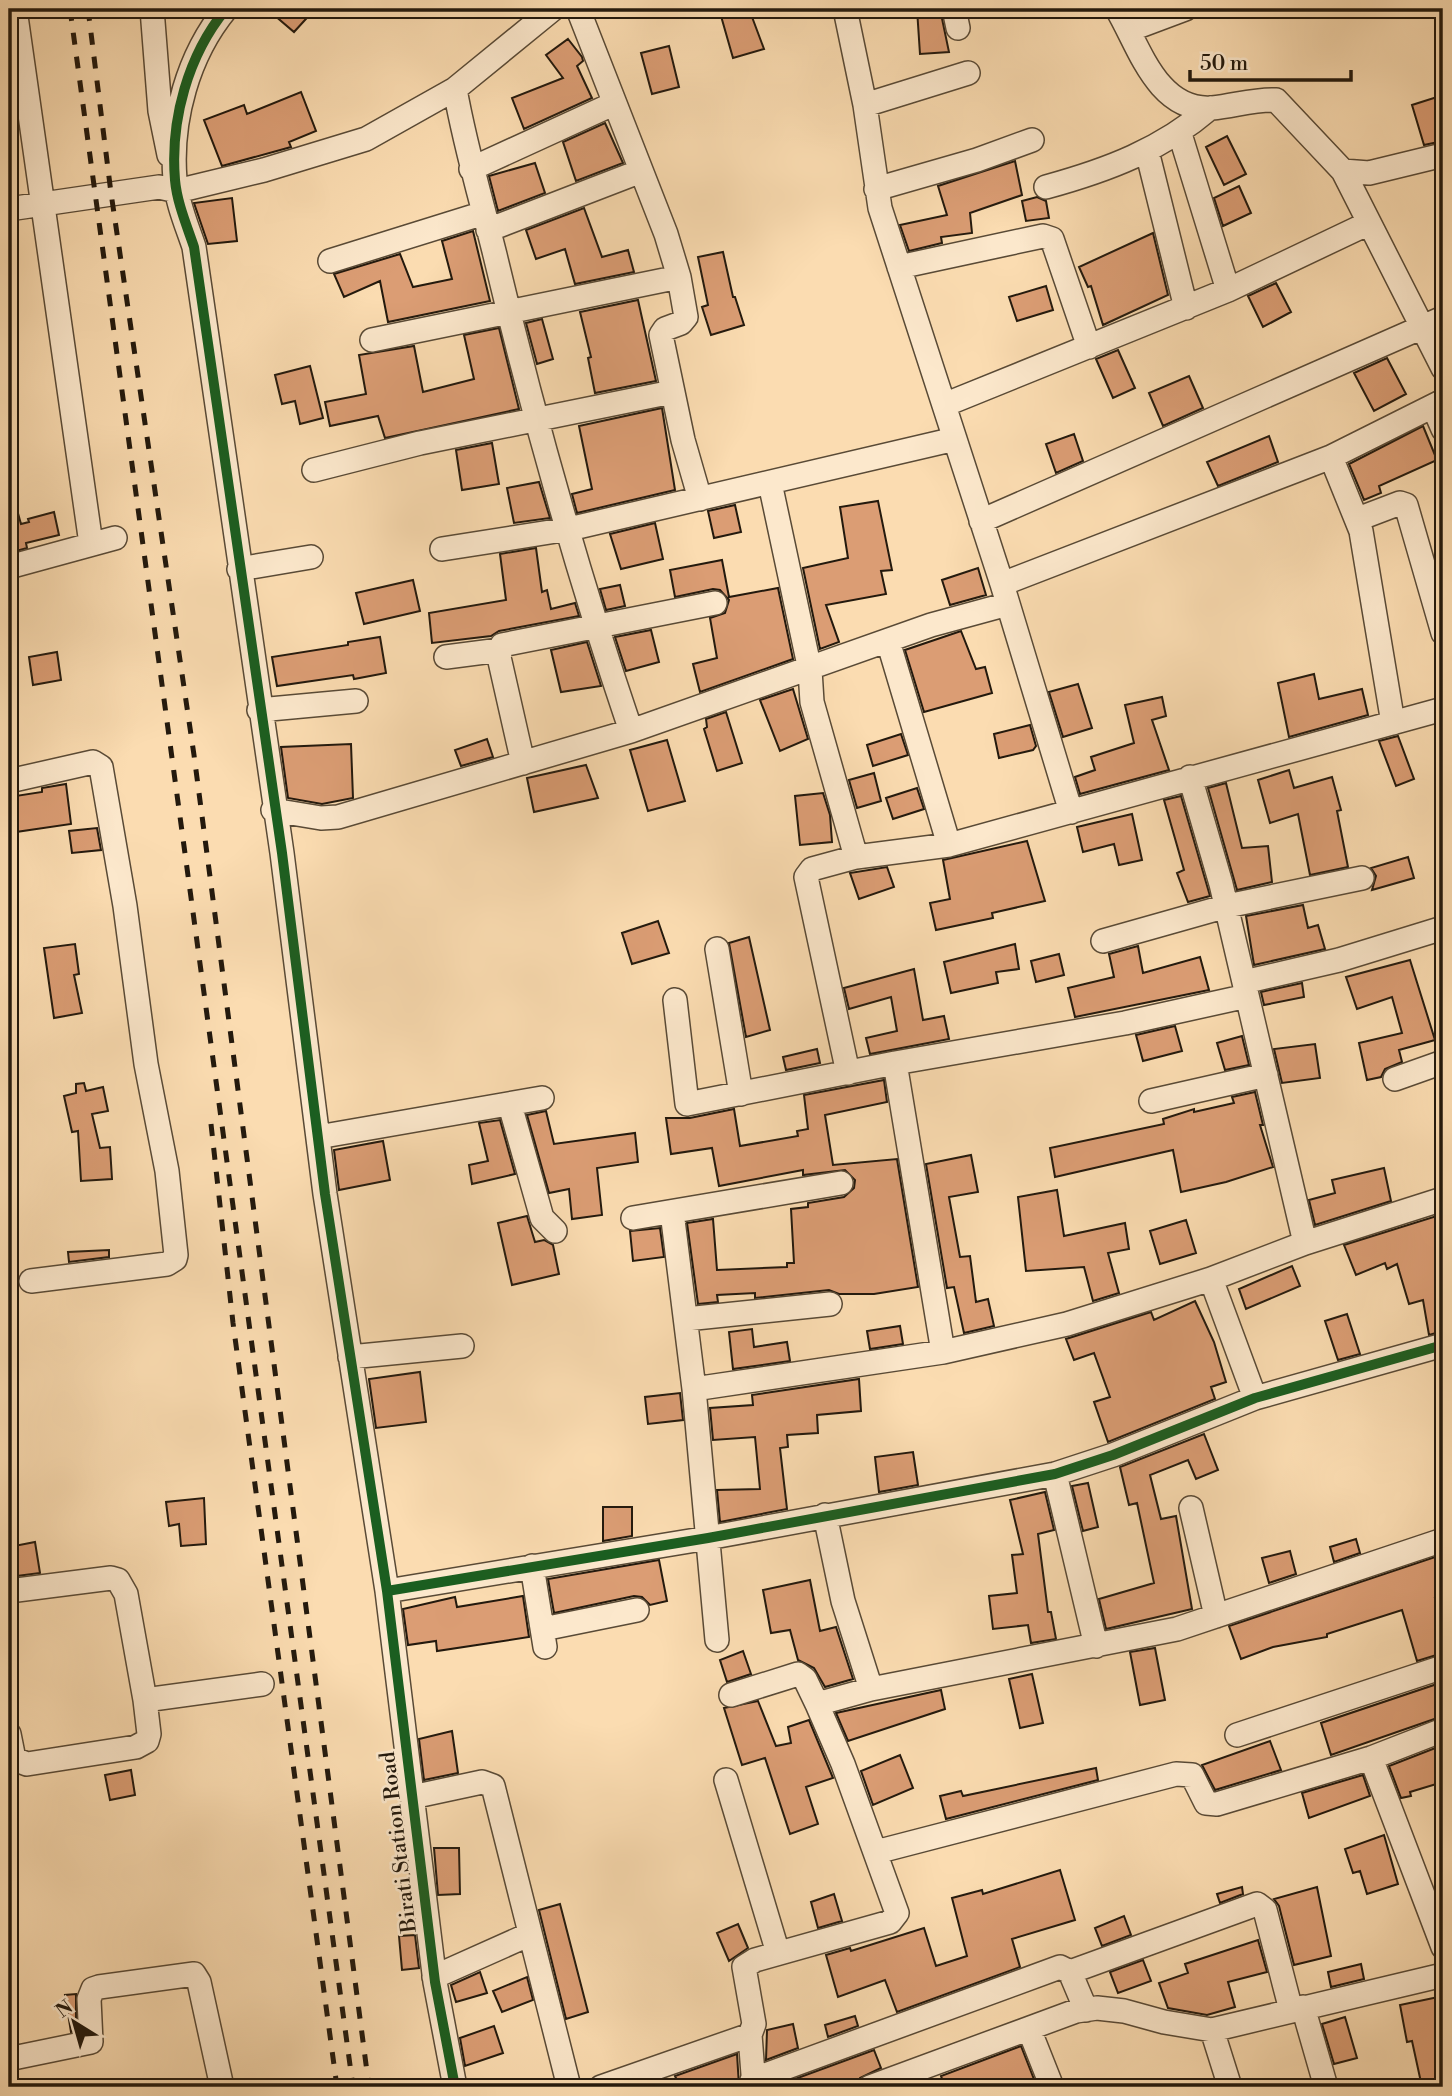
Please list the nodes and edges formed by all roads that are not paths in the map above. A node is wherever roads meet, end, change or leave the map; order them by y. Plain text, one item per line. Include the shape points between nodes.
1 (15, 9) edge
2 (152, 9) edge
3 (226, 9) edge
4 (553, 9) edge
5 (578, 9) edge
6 (845, 9) edge
7 (1117, 9) edge
8 (1185, 9) edge
9 (1129, 30) junction
10 (968, 73) dead end
11 (455, 89) junction
12 (613, 104) junction
13 (865, 105) junction
14 (1210, 108) junction
15 (1181, 134) junction
16 (1032, 140) dead end
17 (1147, 150) junction
18 (1443, 155) edge
19 (471, 169) junction
20 (641, 171) junction
21 (1343, 171) junction
22 (176, 185) junction
23 (1046, 187) dead end
24 (876, 189) junction
25 (42, 203) junction
26 (9, 209) edge
27 (486, 222) junction
28 (1369, 223) junction
29 (330, 261) dead end
30 (900, 267) junction
31 (679, 277) junction
32 (1228, 290) junction
33 (1186, 308) junction
34 (508, 312) junction
35 (1433, 322) edge
36 (372, 341) dead end
37 (1089, 347) junction
38 (1443, 368) edge
39 (672, 392) junction
40 (1438, 403) edge
41 (944, 405) junction
42 (535, 419) junction
43 (1443, 429) edge
44 (955, 439) junction
45 (1331, 457) junction
46 (313, 470) dead end
47 (770, 483) junction
48 (700, 499) junction
49 (1358, 519) junction
50 (981, 521) junction
51 (569, 528) junction
52 (115, 538) dead end
53 (91, 544) junction
54 (442, 549) dead end
55 (311, 557) dead end
56 (9, 567) edge
57 (239, 569) junction
58 (1005, 594) junction
59 (715, 603) dead end
60 (596, 626) junction
61 (1443, 633) edge
62 (888, 641) junction
63 (500, 650) junction
64 (446, 657) dead end
65 (810, 670) junction
66 (356, 701) dead end
67 (1443, 709) edge
68 (258, 710) junction
69 (1393, 723) junction
70 (631, 730) junction
71 (523, 763) junction
72 (1189, 778) junction
73 (9, 781) edge
74 (273, 810) junction
75 (1071, 812) junction
76 (949, 845) junction
77 (856, 857) junction
78 (1362, 878) dead end
79 (1227, 906) junction
80 (1443, 928) edge
81 (1103, 941) dead end
82 (717, 949) dead end
83 (1246, 989) junction
84 (675, 1000) dead end
85 (1443, 1062) edge
86 (895, 1063) junction
87 (848, 1073) junction
88 (1266, 1074) junction
89 (1395, 1079) dead end
90 (741, 1094) junction
91 (542, 1098) dead end
92 (1152, 1101) dead end
93 (510, 1105) junction
94 (318, 1137) junction
95 (841, 1183) dead end
96 (1443, 1199) edge
97 (672, 1212) junction
98 (633, 1218) dead end
99 (555, 1231) dead end
100 (1306, 1243) junction
101 (1211, 1279) junction
102 (31, 1280) dead end
103 (830, 1304) dead end
104 (686, 1319) junction
105 (1443, 1345) edge
106 (462, 1346) dead end
107 (943, 1352) junction
108 (350, 1357) junction
109 (694, 1389) junction
110 (1255, 1398) junction
111 (1055, 1474) junction
112 (1191, 1508) dead end
113 (825, 1515) junction
114 (708, 1538) junction
115 (1443, 1541) edge
116 (532, 1566) junction
117 (9, 1591) edge
118 (387, 1591) junction
119 (637, 1610) dead end
120 (1216, 1616) junction
121 (718, 1640) dead end
122 (1096, 1646) junction
123 (1443, 1667) edge
124 (262, 1684) dead end
125 (871, 1689) junction
126 (731, 1695) dead end
127 (145, 1700) junction
128 (817, 1704) junction
129 (1443, 1730) edge
130 (9, 1734) edge
131 (1237, 1735) dead end
132 (1371, 1758) junction
133 (726, 1780) dead end
134 (412, 1797) junction
135 (876, 1852) junction
136 (528, 1935) junction
137 (1443, 1947) edge
138 (778, 1953) junction
139 (1070, 1972) junction
140 (1443, 1975) edge
141 (434, 1977) junction
142 (1297, 2008) junction
143 (1087, 2010) junction
144 (1030, 2029) junction
145 (1212, 2030) junction
146 (750, 2035) junction
147 (9, 2055) edge
148 (753, 2084) edge
149 (222, 2087) edge
150 (455, 2087) edge
151 (569, 2087) edge
152 (601, 2087) edge
153 (870, 2087) edge
154 (1052, 2087) edge
155 (1230, 2087) edge
156 (1326, 2087) edge

1 - 25 street
2 - 22 street, Birati Station Road via 160,111
3 - 22 street via 186,79 179,114
4 - 11 street
5 - 12 street
6 - 13 street
7 - 9 street
8 - 9 street
9 - 14 street via 1154,78 1168,93 1189,105
10 - 13 street
11 - 19 street
11 - 22 street via 366,139 264,170
12 - 19 street
12 - 20 street
13 - 24 street
14 - 15 street
14 - 21 street via 1276,100
15 - 17 street
15 - 32 street
16 - 24 street
17 - 23 street
17 - 33 street
18 - 21 street via 1369,173
19 - 27 street
20 - 27 street
20 - 31 street
21 - 28 street
22 - 25 street
22 - 57 street, Birati Station Road via 194,247
24 - 30 street
25 - 26 street
25 - 53 street
27 - 29 street
27 - 34 street
28 - 32 street
28 - 35 street
30 - 37 street via 1043,236 1052,239
30 - 41 street
31 - 34 street
31 - 39 street via 686,317 661,335
32 - 33 street
33 - 37 street
34 - 36 street
34 - 42 street
35 - 38 street
35 - 50 street
37 - 41 street
39 - 42 street
39 - 48 street
40 - 43 street
40 - 45 street
41 - 44 street
42 - 46 street
42 - 51 street
44 - 47 street
44 - 50 street
45 - 49 street
45 - 58 street
47 - 48 street
47 - 65 street
48 - 51 street
49 - 61 street via 1400,503 1406,505
49 - 69 street
50 - 58 street
51 - 54 street
51 - 60 street
52 - 53 street
53 - 56 street
55 - 57 street
57 - 68 street, Birati Station Road
58 - 62 street via 970,613
58 - 75 street
59 - 60 street
60 - 63 street via 507,642
60 - 70 street
62 - 65 street
62 - 76 street
63 - 64 street
63 - 71 street
65 - 70 street
65 - 77 street via 813,702
66 - 68 street
67 - 69 street
68 - 74 street, Birati Station Road
69 - 72 street
70 - 71 street
71 - 74 street via 338,817
72 - 75 street
72 - 79 street
73 - 102 street via 93,762 101,767 167,1171 176,1255 167,1264
74 - 94 street, Birati Station Road
75 - 76 street
76 - 77 street
77 - 87 street via 812,869 806,877
78 - 79 street
79 - 81 street
79 - 83 street
80 - 83 street
82 - 90 street
83 - 86 street via 1125,1023
83 - 88 street
84 - 90 street via 687,1104
85 - 89 street
86 - 87 street
86 - 107 street
87 - 90 street
88 - 92 street
88 - 100 street
91 - 93 street
93 - 94 street
93 - 99 street via 542,1218
94 - 108 street, Birati Station Road
95 - 97 street
96 - 100 street
97 - 98 street
97 - 104 street
100 - 101 street
101 - 107 street via 1067,1324
101 - 110 street
103 - 104 street
104 - 109 street
105 - 110 street
106 - 108 street
107 - 109 street
108 - 118 street, Birati Station Road
109 - 114 street
110 - 111 street
111 - 113 street
111 - 122 street
112 - 120 street
113 - 114 street
113 - 125 street via 843,1601
114 - 116 street
114 - 121 street
115 - 120 street
116 - 118 street
116 - 119 street via 544,1638
117 - 127 street via 111,1577 118,1580 126,1594
118 - 134 street, Birati Station Road
120 - 122 street
122 - 125 street
123 - 131 street
124 - 127 street
125 - 128 street
126 - 128 street via 798,1674
127 - 130 street via 149,1734 147,1741 136,1747 27,1764 14,1759
128 - 135 street
129 - 132 street
132 - 135 street via 1210,1805 1192,1775 1176,1774
132 - 137 street
133 - 138 street
134 - 136 street via 482,1782 493,1786
134 - 141 street, Birati Station Road
135 - 138 street via 896,1907 890,1922
136 - 141 street
136 - 151 street
138 - 146 street via 744,1967 754,2024
139 - 142 street via 1257,1904 1265,1910
139 - 143 street
139 - 148 street via 1060,1967
140 - 142 street
141 - 150 street, Birati Station Road
142 - 145 street
142 - 156 street
143 - 144 street
143 - 145 street via 1124,2011
144 - 153 street
144 - 154 street
145 - 155 street
146 - 148 street
146 - 152 street
147 - 149 street via 89,2044 93,1989 194,1974

